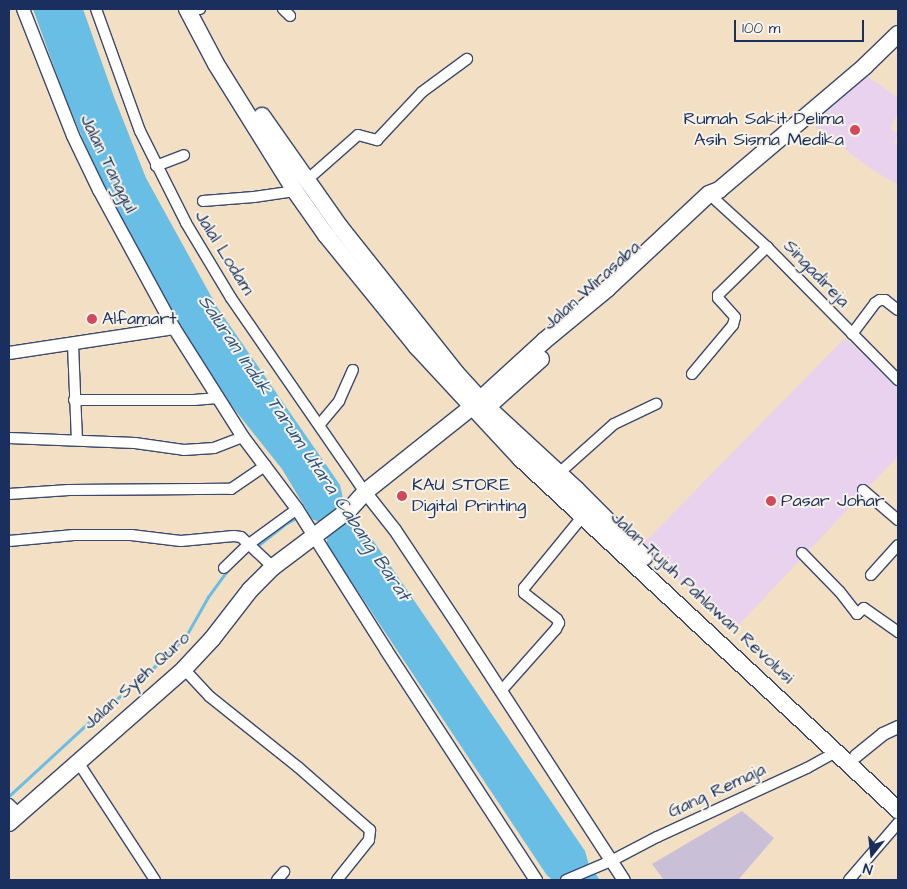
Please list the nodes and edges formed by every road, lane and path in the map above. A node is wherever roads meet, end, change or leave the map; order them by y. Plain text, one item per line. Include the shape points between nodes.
1 (23, 9) edge
2 (96, 9) edge
3 (187, 9) edge
4 (199, 9) edge
5 (898, 34) edge
6 (467, 59) dead end
7 (184, 155) dead end
8 (156, 166) junction
9 (301, 185) junction
10 (714, 195) junction
11 (203, 201) dead end
12 (767, 247) junction
13 (898, 310) edge
14 (174, 328) junction
15 (852, 334) junction
16 (73, 345) junction
17 (9, 353) edge
18 (353, 370) dead end
19 (692, 374) dead end
20 (898, 380) edge
21 (218, 398) junction
22 (74, 400) junction
23 (656, 404) dead end
24 (480, 407) junction
25 (320, 424) junction
26 (244, 437) junction
27 (9, 438) edge
28 (77, 440) junction
29 (266, 465) junction
30 (558, 474) junction
31 (863, 490) dead end
32 (9, 494) edge
33 (368, 495) junction
34 (299, 513) junction
35 (583, 516) junction
36 (898, 520) edge
37 (315, 534) junction
38 (9, 541) edge
39 (898, 545) edge
40 (252, 547) junction
41 (802, 553) dead end
42 (273, 567) junction
43 (224, 568) dead end
44 (871, 575) dead end
45 (898, 632) edge
46 (184, 669) junction
47 (501, 691) junction
48 (898, 727) edge
49 (836, 752) junction
50 (856, 756) junction
51 (78, 762) junction
52 (898, 796) edge
53 (898, 810) edge
54 (12, 812) edge
55 (898, 823) edge
56 (612, 861) junction
57 (854, 879) edge
58 (154, 880) edge
59 (337, 880) edge
60 (536, 880) edge
61 (566, 880) edge
62 (624, 880) edge

1 - 14 street, Jalan Tanggul via 73,136
2 - 8 street, Jalal Lodam
3 - 9 main road via 216,64
4 - 9 main road via 223,58
5 - 10 main road, Jalan Wirasaba
6 - 9 street via 422,92 377,140 358,135
7 - 8 street
8 - 25 street, Jalal Lodam via 204,256
9 - 11 street via 254,197
9 - 24 main road via 340,227
10 - 12 street, Singadireja
10 - 24 main road, Jalan Wirasaba via 626,271
12 - 15 street, Singadireja
12 - 19 street via 718,295 735,316 733,325
13 - 15 street via 880,300
14 - 16 street
14 - 21 street, Jalan Tanggul
15 - 20 street, Singadireja
16 - 17 street
16 - 22 street
18 - 25 street via 339,401
21 - 22 street
21 - 26 street, Jalan Tanggul
22 - 28 street
23 - 30 street via 614,424
24 - 30 main road, Jalan Tujuh Pahlawan Revolusi
24 - 33 main road, Jalan Syeh Quro via 416,461
24 - 35 main road, Jalan Tujuh Pahlawan Revolusi via 520,458
25 - 33 street, Jalal Lodam
26 - 28 street via 214,448 184,450
26 - 29 street, Jalan Tanggul
27 - 28 street
29 - 32 street via 231,489 69,490
29 - 34 street, Jalan Tanggul
30 - 50 main road, Jalan Tujuh Pahlawan Revolusi
31 - 36 street
33 - 37 main road, Jalan Syeh Quro
33 - 47 street via 395,530
34 - 37 street, Jalan Tanggul
34 - 40 street
35 - 47 street via 524,588 524,593 559,623
35 - 49 main road, Jalan Tujuh Pahlawan Revolusi
37 - 42 main road, Jalan Syeh Quro
37 - 60 street, Jalan Tanggul
38 - 40 street via 27,537 130,535 181,542 234,536 241,537
39 - 44 street
40 - 42 street
40 - 43 street
41 - 45 street via 857,614 864,608
42 - 46 main road, Jalan Syeh Quro
46 - 51 main road, Jalan Syeh Quro
46 - 59 street via 209,696 370,830 369,840
47 - 56 street
48 - 50 street via 882,734
49 - 53 main road, Jalan Tujuh Pahlawan Revolusi
49 - 56 street, Gang Remaja
50 - 52 main road, Jalan Tujuh Pahlawan Revolusi
51 - 54 main road, Jalan Syeh Quro
51 - 58 street
55 - 57 street
56 - 61 street, Gang Remaja
56 - 62 street

